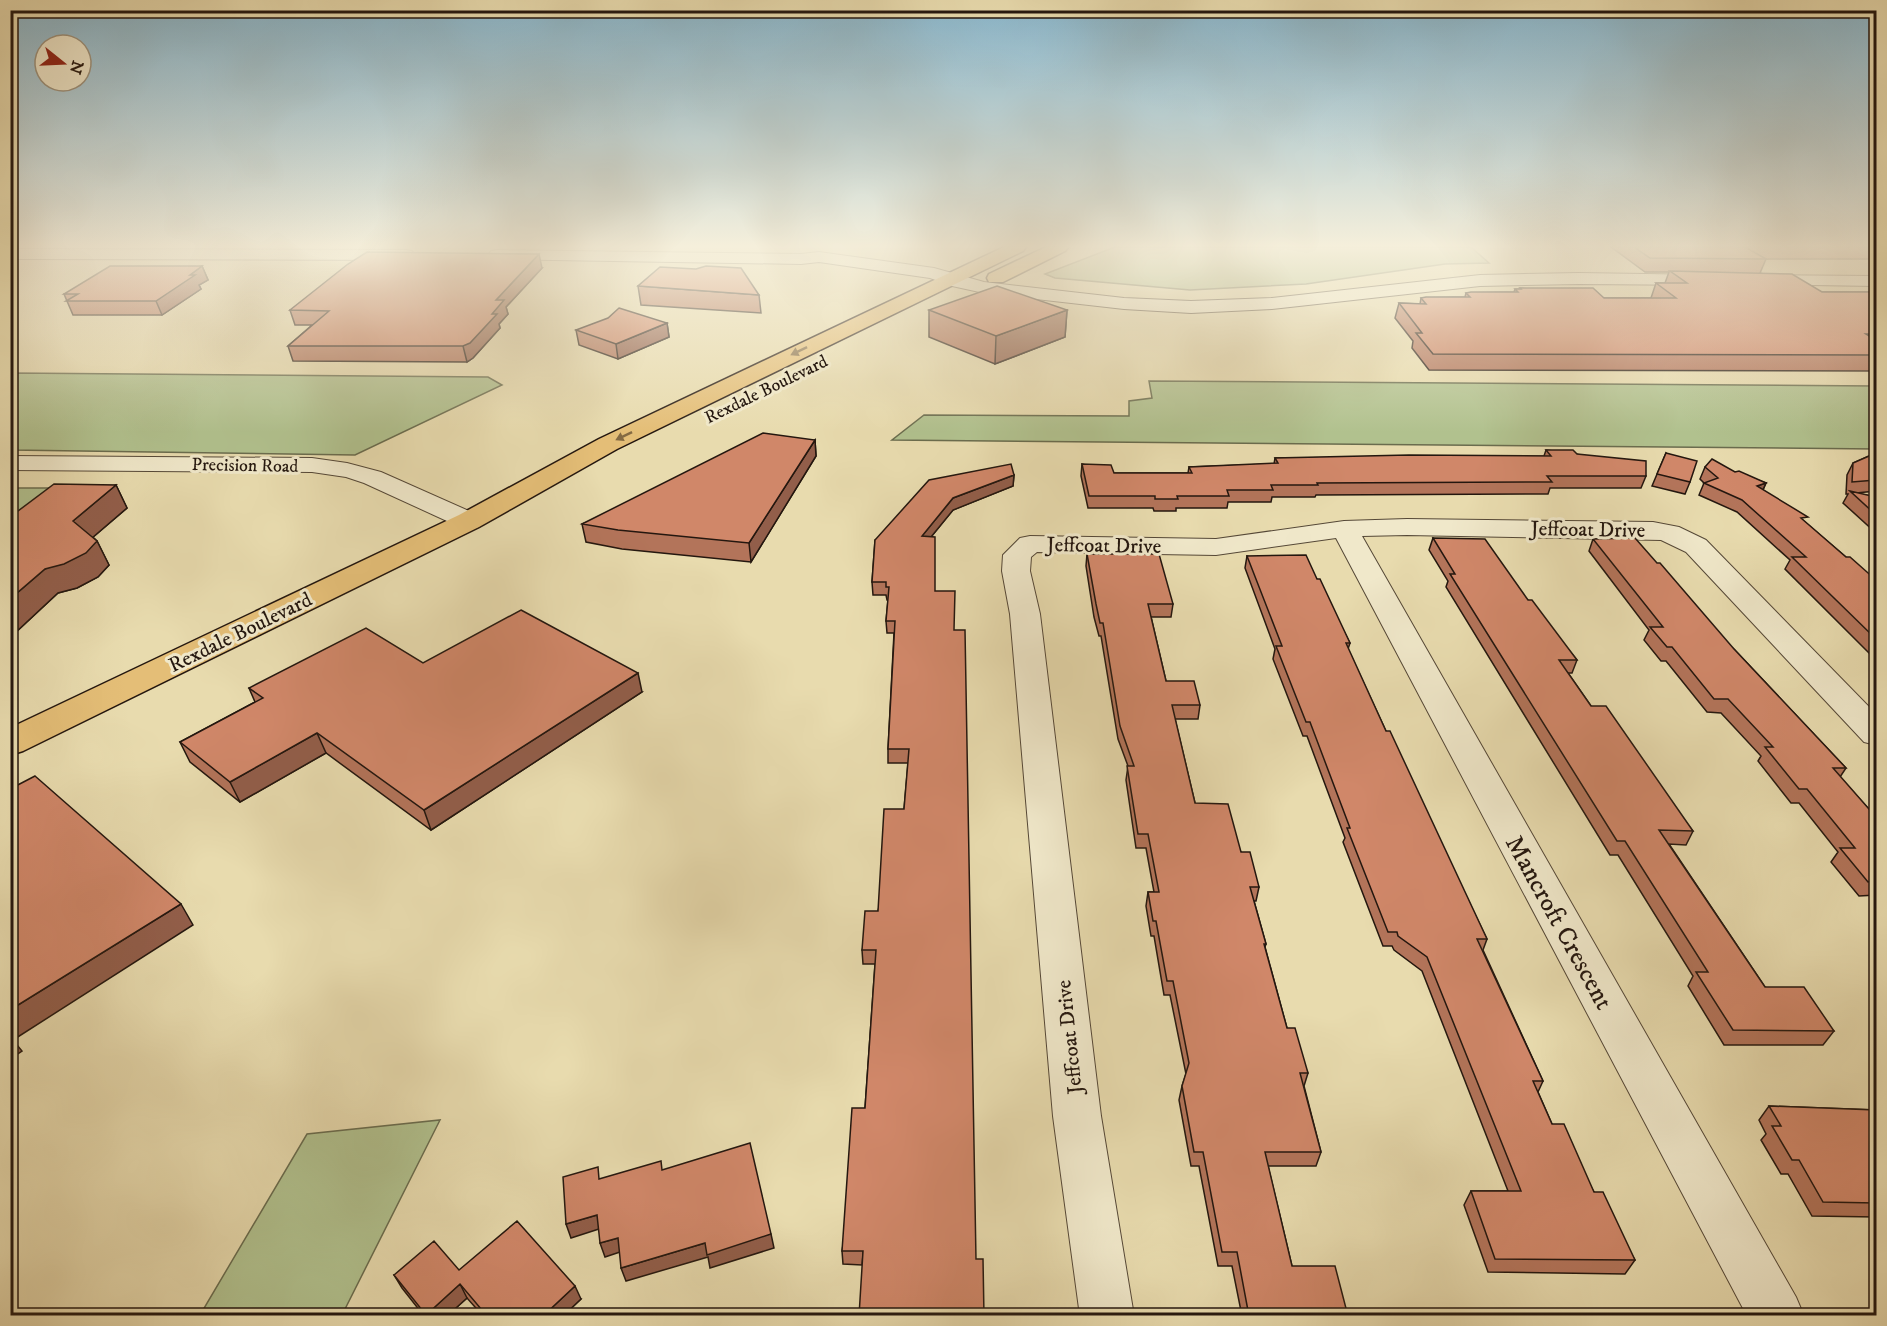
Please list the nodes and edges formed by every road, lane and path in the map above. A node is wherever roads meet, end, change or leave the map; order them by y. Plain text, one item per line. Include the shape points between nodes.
1 (885, 309) edge
2 (931, 309) edge
3 (10, 463) edge
4 (469, 521) junction
5 (1344, 529) junction
6 (1876, 734) edge
7 (10, 743) edge
8 (1107, 1316) edge
9 (1777, 1316) edge

1 -> 4 main road, Rexdale Boulevard via 608,444
2 - 4 main road, Rexdale Boulevard via 632,453
3 - 4 street, Precision Road via 312,465 357,472
4 - 7 main road, Rexdale Boulevard
5 - 6 street, Jeffcoat Drive via 1407,526 1669,533 1696,546
5 - 8 street, Jeffcoat Drive via 1216,547 1030,544 1017,555 1077,1116
5 - 9 street, Mancroft Crescent

